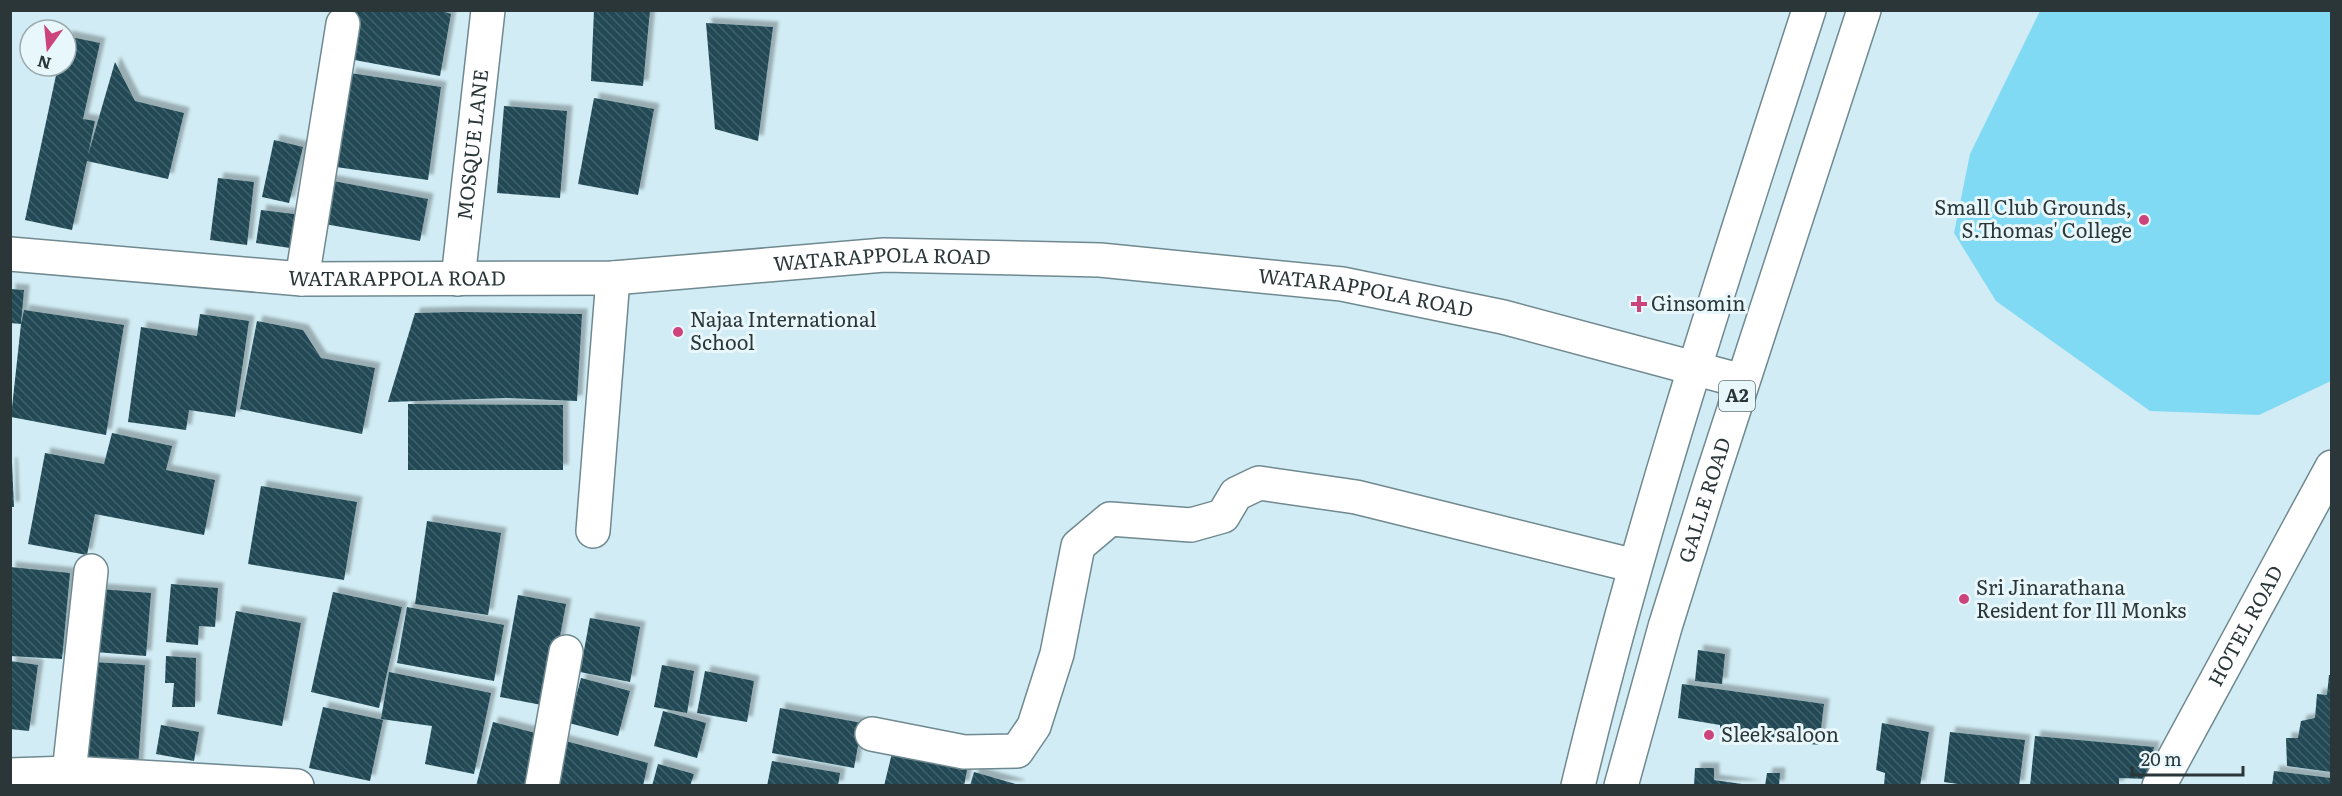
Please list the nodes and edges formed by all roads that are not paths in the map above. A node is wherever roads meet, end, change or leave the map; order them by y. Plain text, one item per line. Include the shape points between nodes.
1 (488, 10) edge
2 (1809, 10) edge
3 (1864, 10) edge
4 (343, 24) dead end
5 (10, 254) edge
6 (613, 278) junction
7 (302, 279) junction
8 (458, 279) junction
9 (1696, 366) junction
10 (1742, 381) junction
11 (2331, 467) edge
12 (593, 531) dead end
13 (1635, 566) junction
14 (91, 572) dead end
15 (566, 652) dead end
16 (872, 734) dead end
17 (69, 772) junction
18 (10, 775) edge
19 (297, 786) edge
20 (542, 786) edge
21 (1578, 786) edge
22 (1622, 786) edge
23 (2159, 786) edge

1 - 8 main road, MOSQUE LANE
2 - 9 main road, A2
3 - 10 main road, GALLE ROAD / A2
4 - 7 main road
5 - 7 main road, WATARAPPOLA ROAD
6 - 8 main road, WATARAPPOLA ROAD
6 - 9 main road, WATARAPPOLA ROAD via 884,255 1100,260 1342,284 1503,317
6 - 12 main road
7 - 8 main road, WATARAPPOLA ROAD
9 - 10 main road, WATARAPPOLA ROAD
9 - 13 main road, A2
10 - 22 main road, GALLE ROAD / A2 via 1665,627
11 - 23 main road, HOTEL ROAD
13 - 16 main road via 1356,497 1259,483 1236,494 1223,516 1191,525 1110,519 1078,546 1057,654 1034,726 1017,751 964,752
13 - 21 main road, A2
14 - 17 main road
15 - 20 main road
17 - 18 main road
17 - 19 main road

